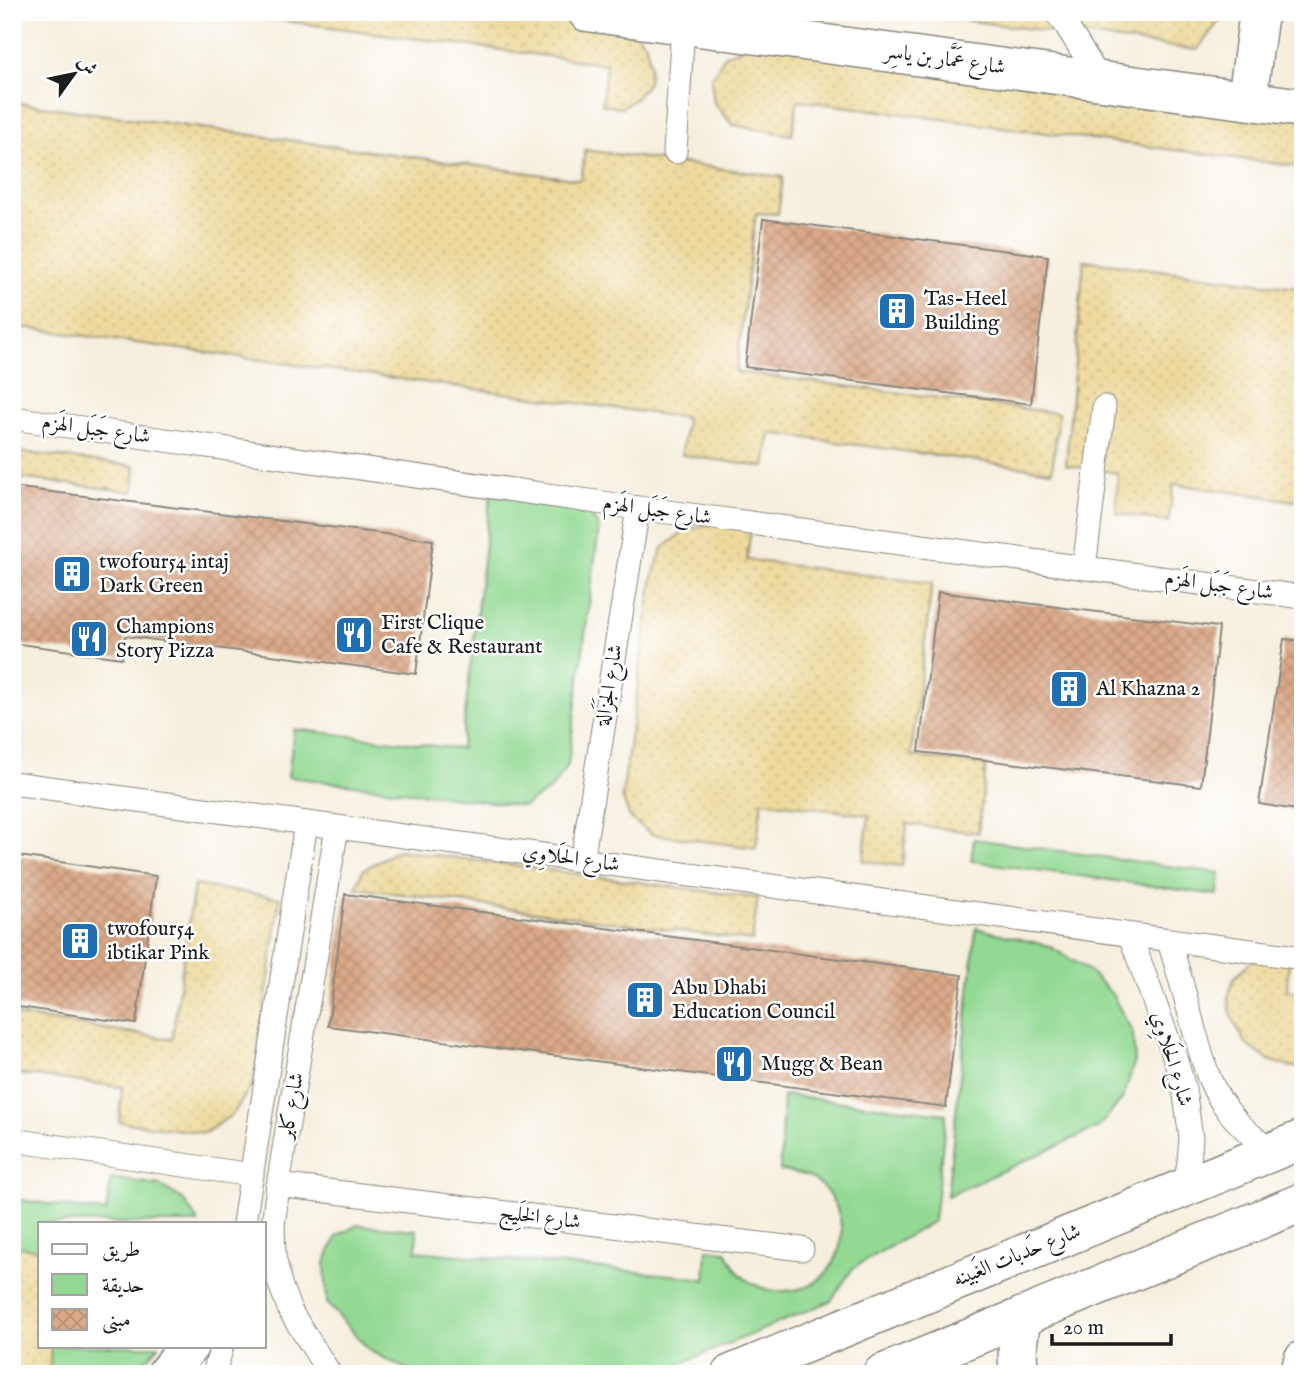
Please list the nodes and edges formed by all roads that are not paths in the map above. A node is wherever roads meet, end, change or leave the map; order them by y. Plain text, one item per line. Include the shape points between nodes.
1 (587, 12) edge
2 (1055, 12) edge
3 (1259, 12) edge
4 (682, 25) junction
5 (1101, 81) junction
6 (1247, 100) junction
7 (1303, 108) edge
8 (675, 152) dead end
9 (1104, 407) dead end
10 (12, 418) edge
11 (638, 508) junction
12 (1084, 568) junction
13 (1303, 597) edge
14 (12, 783) edge
15 (306, 823) junction
16 (337, 827) junction
17 (582, 861) junction
18 (1130, 935) junction
19 (1170, 941) junction
20 (1303, 958) edge
21 (12, 1140) edge
22 (1288, 1145) edge
23 (252, 1175) junction
24 (278, 1185) junction
25 (1185, 1187) junction
26 (1303, 1202) edge
27 (244, 1222) edge
28 (802, 1249) dead end
29 (1024, 1316) junction
30 (187, 1348) edge
31 (221, 1348) edge
32 (1303, 1360) edge
33 (888, 1371) edge
34 (166, 1374) edge
35 (214, 1374) edge
36 (330, 1374) edge
37 (731, 1374) edge
38 (955, 1374) edge
39 (1020, 1374) edge
40 (1300, 1374) edge

1 - 4 street, شارع عَمَّار بن ياسِر
2 - 5 lane
3 - 6 street
4 - 5 street, شارع عَمَّار بن ياسِر
4 - 8 lane
5 - 6 street, شارع عَمَّار بن ياسِر
6 - 7 street, شارع عَمَّار بن ياسِر
9 - 12 lane
10 - 11 lane, شارع جَبَل الهَزم
11 - 12 lane, شارع جَبَل الهَزم
11 - 17 lane, شارع الجَزَالة
12 - 13 lane, شارع جَبَل الهَزم
14 - 15 lane, شارع الحَلاوِي
15 - 16 lane, شارع الحَلاوِي
15 - 23 lane, شارع كابر
16 - 17 lane, شارع الحَلاوِي
16 - 24 lane, شارع كابر
17 - 18 lane, شارع الحَلاوِي
18 - 19 lane, شارع الحَلاوِي
18 - 25 lane, شارع الحَلاوِي via 1184,1088 1191,1138
19 - 20 lane, شارع الحَلاوِي
19 - 22 lane, شارع الحَلاوِي via 1205,1067 1224,1107 1255,1139
21 - 23 lane
22 - 25 street, شارع حَدبات الغَبينه
23 - 27 lane, شارع كابر
24 - 28 lane, شارع الخَلِيج
24 - 36 lane, شارع كابر via 273,1226 280,1284 290,1311
25 - 37 street, شارع حَدبات الغَبينه
26 - 29 street
29 - 33 street
29 - 39 street via 1018,1333
30 - 34 street
31 - 35 lane
32 - 40 street
33 - 38 street

